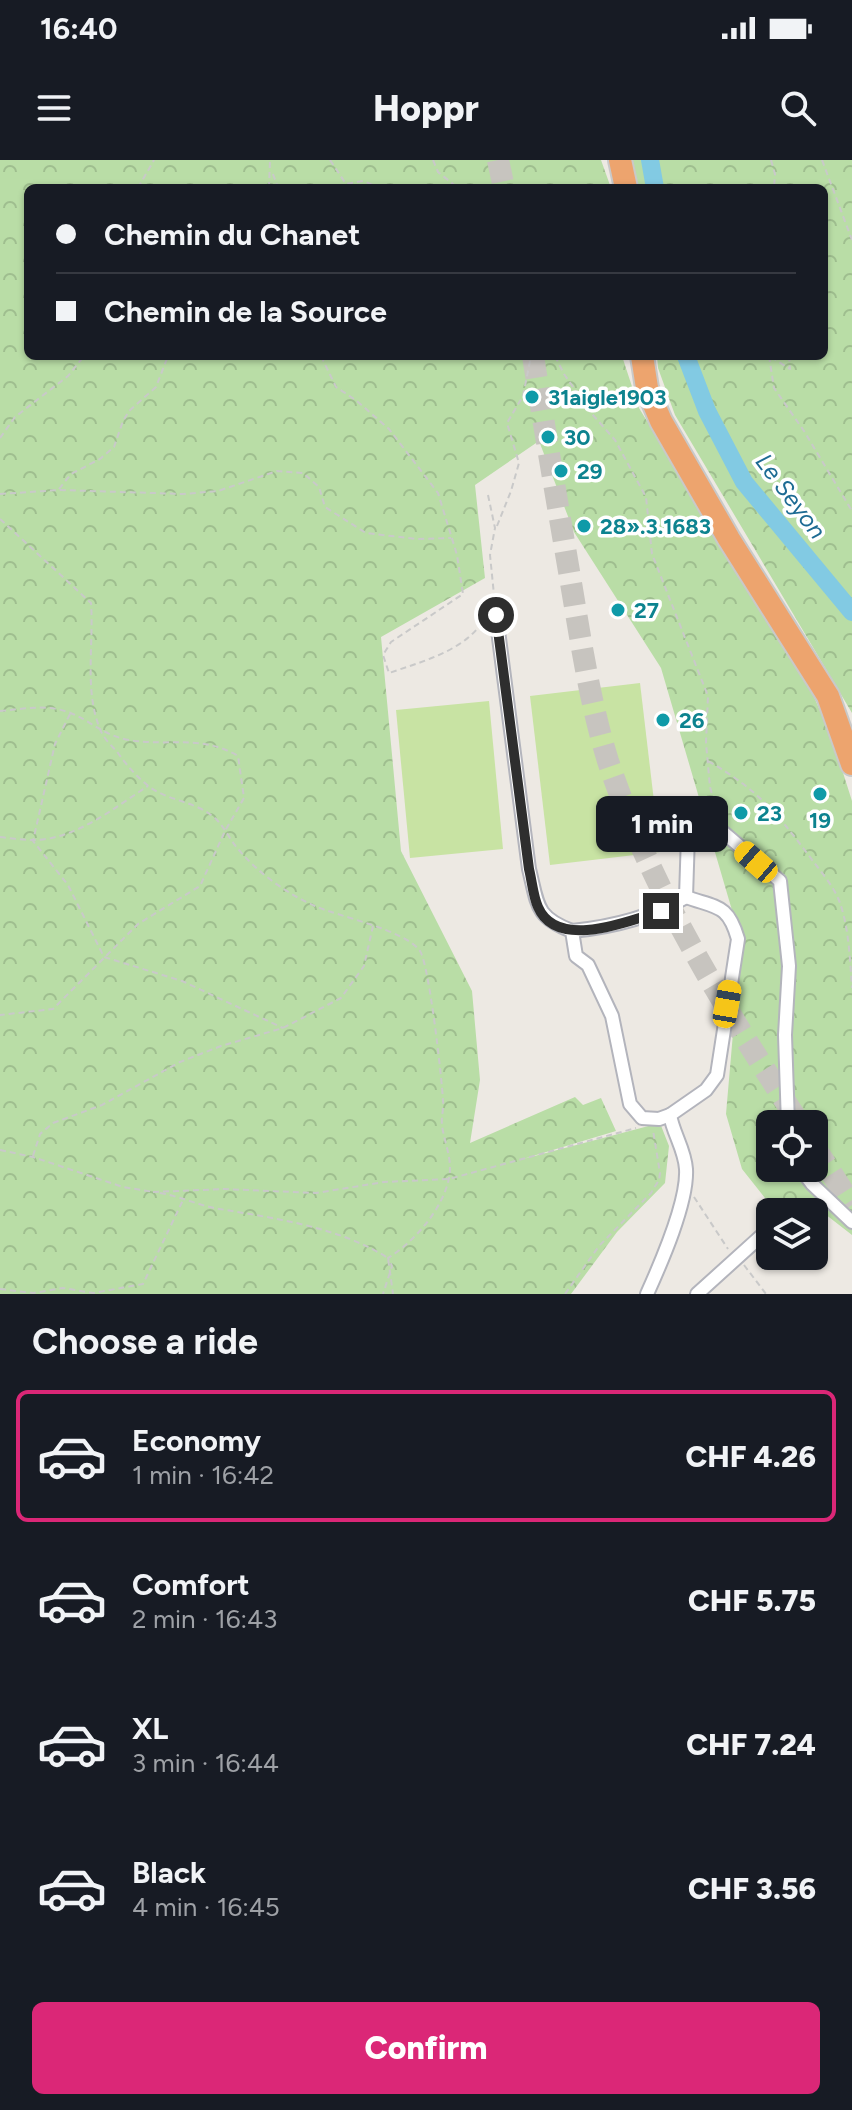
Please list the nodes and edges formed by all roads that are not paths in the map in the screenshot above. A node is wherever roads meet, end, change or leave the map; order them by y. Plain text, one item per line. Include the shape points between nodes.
1 (620, 160) edge
2 (625, 184) edge
3 (643, 360) edge
4 (496, 615) road end
5 (852, 764) edge
6 (686, 897) junction
7 (572, 931) junction
8 (788, 1110) edge
9 (670, 1115) junction
10 (810, 1182) edge
11 (852, 1222) edge
12 (756, 1241) edge
13 (647, 1294) edge
14 (697, 1294) edge

1 - 2 highway
3 - 5 highway via 661,421 821,683
4 - 7 street via 538,909 553,924
6 - 7 street via 661,911 608,927
6 - 8 street via 688,835 702,826 723,832 780,881 789,966
6 - 9 street via 723,909 738,939 717,1075 706,1090
7 - 9 street via 576,956 588,965 612,1016 630,1104 646,1118
9 - 13 street via 684,1159 685,1188
10 - 11 street
12 - 14 street

